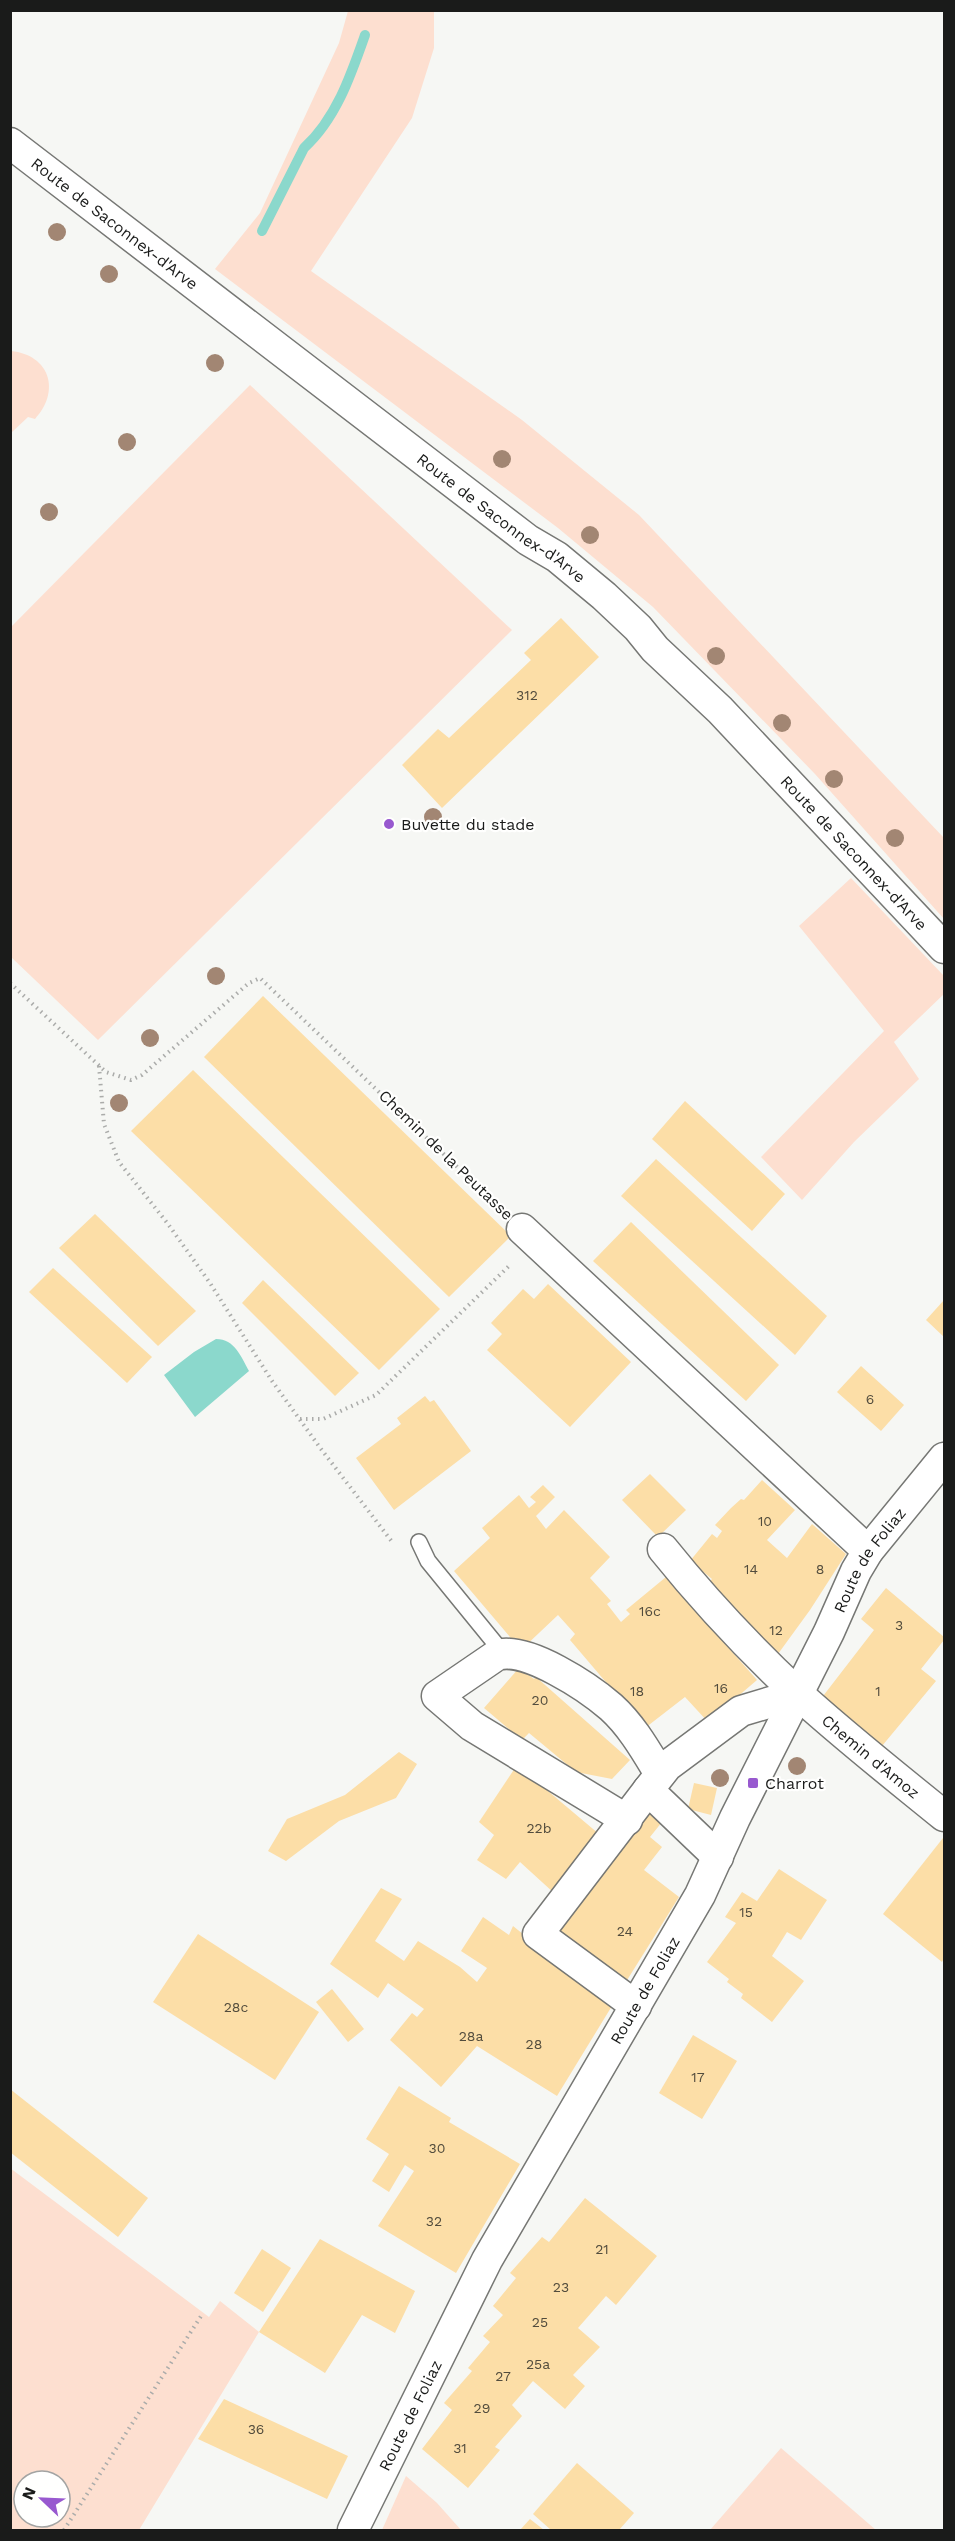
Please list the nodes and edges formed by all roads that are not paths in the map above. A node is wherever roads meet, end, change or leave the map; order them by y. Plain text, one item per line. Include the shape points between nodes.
1 (10, 143) edge
2 (945, 948) edge
3 (528, 1234) road end
4 (945, 1458) edge
5 (419, 1542) dead end
6 (663, 1549) dead end
7 (868, 1551) junction
8 (503, 1653) junction
9 (798, 1694) junction
10 (654, 1782) junction
11 (945, 1816) edge
12 (627, 1820) junction
13 (718, 1857) junction
14 (636, 2006) junction
15 (353, 2530) edge

1 - 2 street, Route de Saconnex-d'Arve via 604,596 720,710
3 - 7 street
4 - 7 street, Route de Foliaz
5 - 8 lane via 428,1561
6 - 9 street, Chemin d'Amoz via 746,1644
7 - 9 street, Route de Foliaz
8 - 10 street via 521,1655 562,1674 612,1708 638,1738
8 - 12 street via 437,1696 472,1726
9 - 10 street via 741,1711 667,1766
9 - 11 street, Chemin d'Amoz
9 - 13 street, Route de Foliaz
10 - 12 street
10 - 13 street
12 - 14 street via 538,1934
13 - 14 street, Route de Foliaz
14 - 15 street, Route de Foliaz via 487,2260

